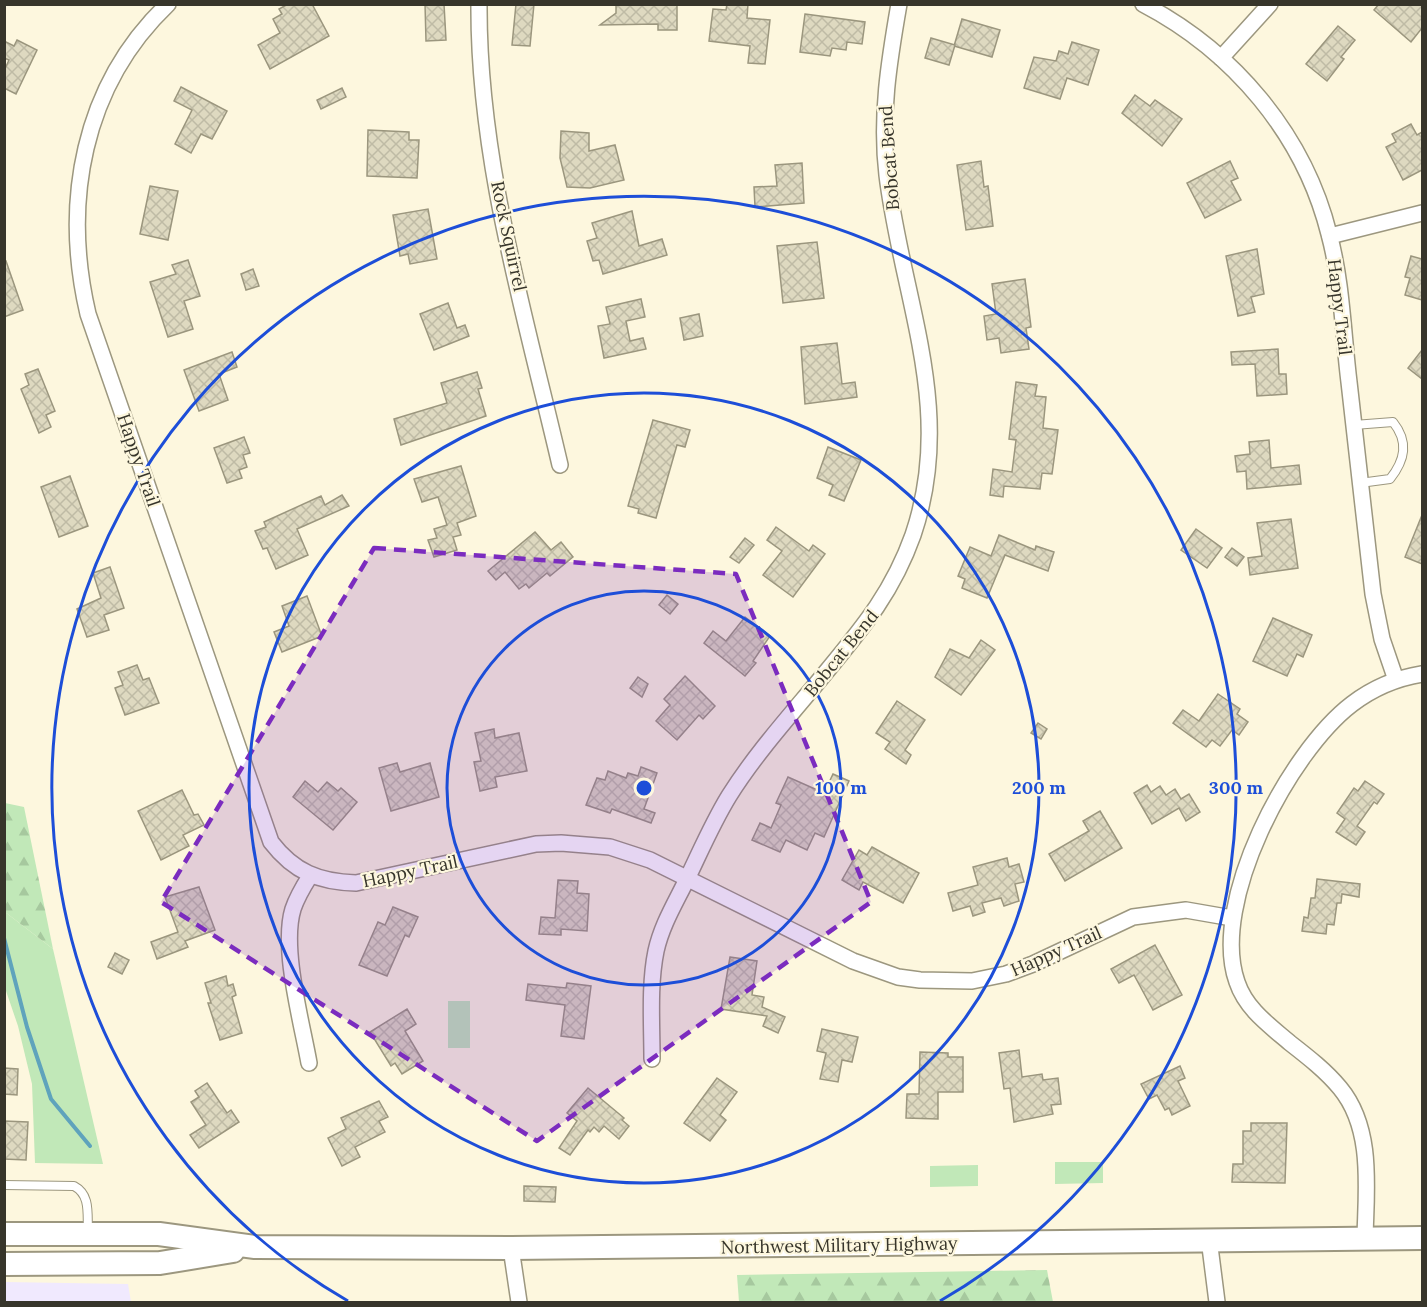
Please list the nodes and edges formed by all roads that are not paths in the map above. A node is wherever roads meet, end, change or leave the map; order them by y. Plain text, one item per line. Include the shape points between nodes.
1 (168, 4) edge
2 (480, 4) edge
3 (898, 4) edge
4 (1143, 4) edge
5 (1270, 4) edge
6 (1221, 58) junction
7 (1422, 213) edge
8 (1330, 236) junction
9 (1354, 425) junction
10 (560, 465) dead end
11 (1360, 483) junction
12 (1422, 674) edge
13 (1396, 680) junction
14 (310, 876) junction
15 (687, 879) junction
16 (1232, 918) junction
17 (652, 1059) dead end
18 (309, 1063) dead end
19 (4, 1185) edge
20 (4, 1234) edge
21 (88, 1234) junction
22 (1365, 1238) junction
23 (1422, 1238) edge
24 (1209, 1239) junction
25 (255, 1247) junction
26 (510, 1248) junction
27 (4, 1264) edge
28 (519, 1302) edge
29 (1217, 1302) edge

1 - 14 street, Happy Trail via 122,62 84,152 77,195 76,250 81,282 88,314 271,842 288,862
2 - 10 street, Rock Squirrel via 486,116 504,222
3 - 15 street, Bobcat Bend via 884,108 886,172 928,388 923,500 898,571 880,603 860,634 819,680 731,794
4 - 6 street, Happy Trail via 1186,29
5 - 6 street
6 - 8 street, Happy Trail via 1246,81 1291,142 1309,176
7 - 8 street
8 - 9 street, Happy Trail
9 - 11 street, Happy Trail
9 - 11 lane via 1393,422 1404,444 1403,456 1390,479
11 - 13 street, Happy Trail via 1373,594
12 - 13 street
13 - 16 street via 1367,693 1341,713 1292,775 1263,826
14 - 15 street, Happy Trail via 356,883 536,844 561,843 610,847 650,860
14 - 18 street via 292,910 289,931
15 - 16 street, Happy Trail via 853,961 920,980 972,981 1006,974 1133,917 1186,910
15 - 17 street, Bobcat Bend via 668,916 653,967
16 - 22 street via 1231,954 1246,1001 1262,1020 1330,1077 1349,1101 1359,1124 1366,1163
19 - 21 lane via 74,1186 81,1190 86,1197
20 - 21 main road, Northwest Military Highway
21 - 25 main road, Northwest Military Highway via 159,1234
22 - 23 main road, Northwest Military Highway
22 - 24 main road, Northwest Military Highway
24 - 26 main road, Northwest Military Highway
24 - 29 street
25 - 26 main road, Northwest Military Highway
25 - 27 main road, Northwest Military Highway via 160,1263
26 - 28 street

